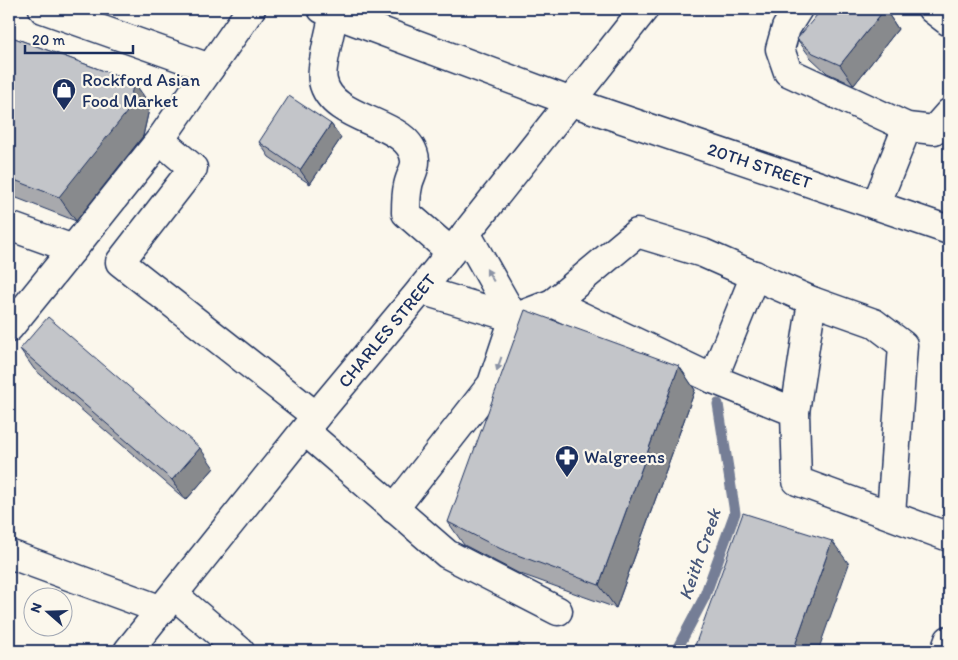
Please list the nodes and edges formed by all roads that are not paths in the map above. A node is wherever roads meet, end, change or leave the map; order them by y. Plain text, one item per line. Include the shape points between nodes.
1 (43, 9) edge
2 (251, 9) edge
3 (644, 9) edge
4 (798, 9) edge
5 (932, 9) edge
6 (328, 11) edge
7 (949, 22) edge
8 (210, 68) junction
9 (569, 101) junction
10 (949, 112) edge
11 (907, 127) junction
12 (160, 140) junction
13 (876, 206) junction
14 (9, 226) edge
15 (949, 230) edge
16 (458, 242) junction
17 (73, 249) junction
18 (755, 275) junction
19 (421, 290) junction
20 (812, 300) junction
21 (553, 303) junction
22 (514, 318) junction
23 (9, 328) edge
24 (713, 379) junction
25 (795, 412) junction
26 (311, 423) junction
27 (394, 509) junction
28 (891, 515) junction
29 (949, 537) edge
30 (9, 554) edge
31 (168, 602) junction
32 (558, 611) dead end
33 (949, 640) edge
34 (128, 651) edge
35 (240, 651) edge
36 (945, 651) edge

1 - 8 street
2 - 8 street
3 - 9 street, CHARLES STREET
4 - 11 street via 786,28 780,49 788,72
5 - 7 street
6 - 9 street, 20TH STREET
6 - 16 street via 323,81 332,100 407,141 415,160 407,187 406,213
8 - 12 street
9 - 13 street, 20TH STREET
9 - 16 street, CHARLES STREET
10 - 11 street via 934,130
11 - 13 street
12 - 17 street
12 - 26 street via 193,168 120,262
13 - 15 street, 20TH STREET
14 - 17 street
16 - 19 street, CHARLES STREET
22 -> 16 street
17 - 23 street
18 - 20 street
18 - 21 street via 703,253 637,233
18 - 24 street
19 - 22 street
19 - 26 street, CHARLES STREET
20 - 25 street
20 - 28 street via 874,323 903,345
21 - 22 street
21 - 24 street
22 -> 27 street via 492,384
24 - 25 street
25 - 28 street via 797,481
26 - 27 street
26 - 31 street, CHARLES STREET
27 - 32 street via 447,554
28 - 29 street
30 - 31 street
31 - 34 street, CHARLES STREET
31 - 35 street
33 - 36 street

